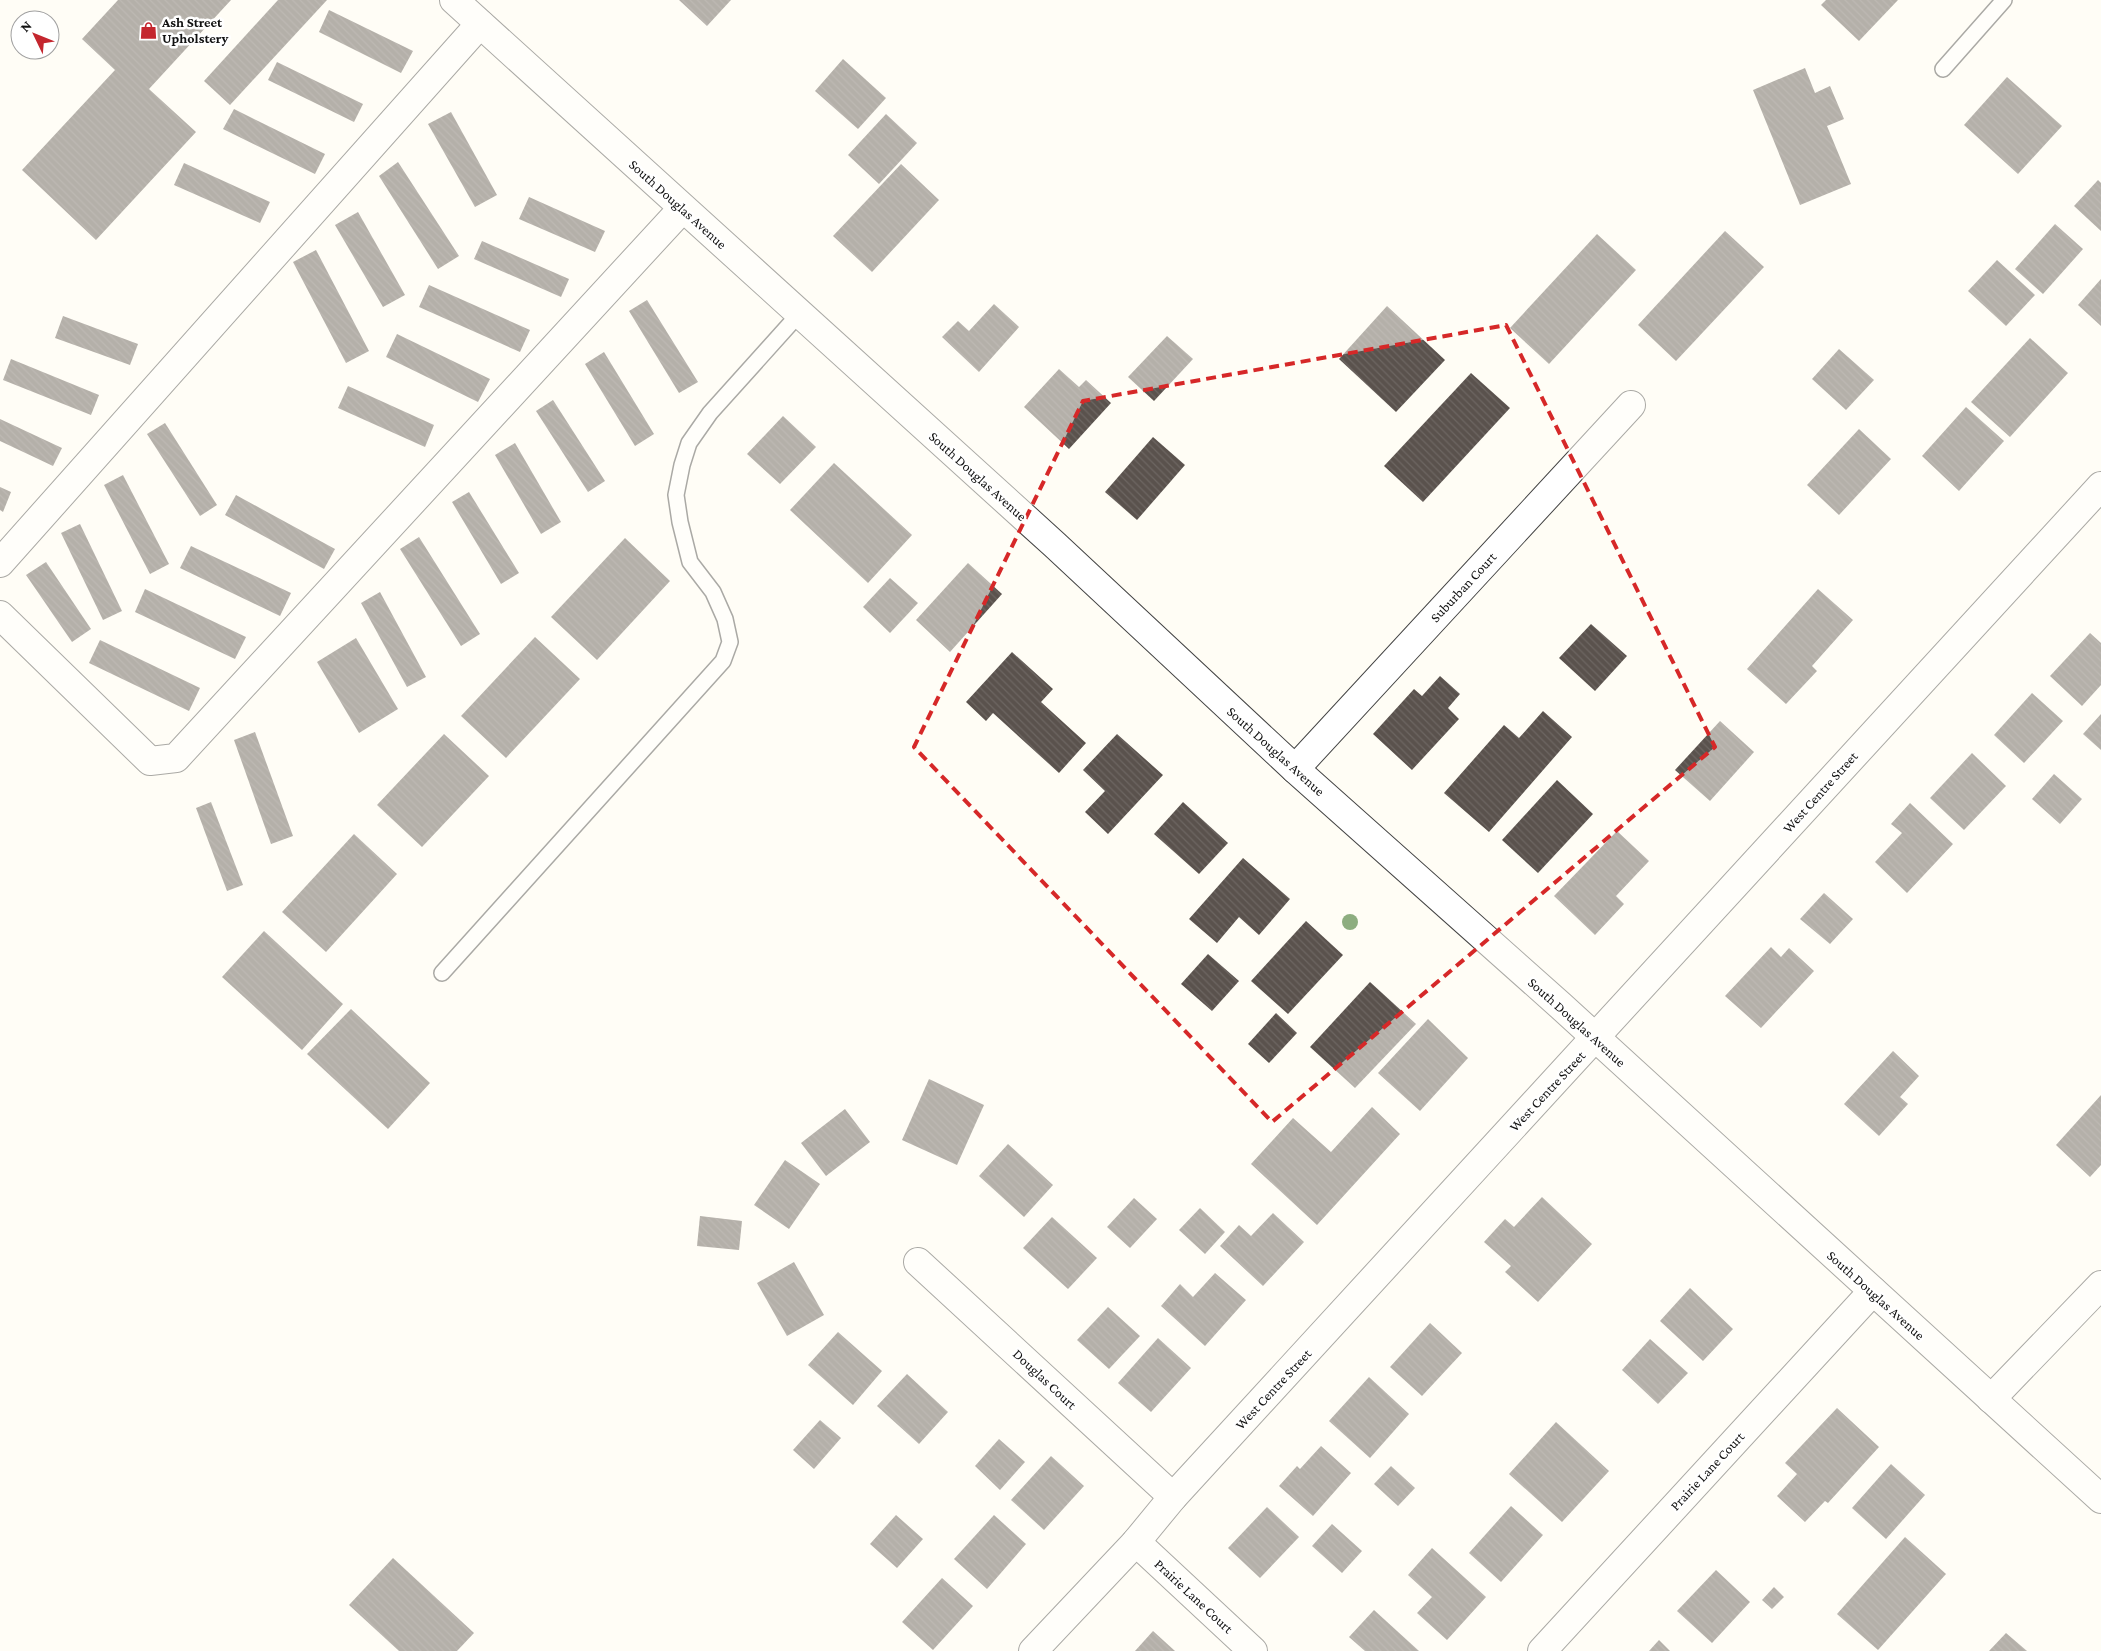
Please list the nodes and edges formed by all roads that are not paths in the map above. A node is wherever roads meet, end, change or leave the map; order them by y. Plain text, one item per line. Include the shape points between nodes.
1 (454, 0) edge
2 (2004, 0) edge
3 (480, 24) junction
4 (1943, 68) dead end
5 (682, 209) junction
6 (799, 314) junction
7 (1631, 405) dead end
8 (2101, 486) edge
9 (0, 562) edge
10 (0, 615) edge
11 (1295, 768) junction
12 (442, 973) dead end
13 (1596, 1038) junction
14 (918, 1262) dead end
15 (2101, 1285) edge
16 (1873, 1292) junction
17 (1991, 1399) junction
18 (1173, 1497) junction
19 (2101, 1499) edge
20 (1136, 1542) junction
21 (1033, 1651) edge
22 (1253, 1651) edge
23 (1542, 1651) edge

1 - 3 street, South Douglas Avenue
2 - 4 lane
3 - 5 street, South Douglas Avenue
3 - 9 street
5 - 6 street, South Douglas Avenue
5 - 10 street via 176,758 150,761
6 - 11 street, South Douglas Avenue
6 - 12 lane via 710,412 689,442 682,465 676,495 680,522 690,562 713,592 725,619 730,642 723,661
7 - 11 street, Suburban Court
8 - 13 street, West Centre Street
11 - 13 street, South Douglas Avenue
13 - 16 street, South Douglas Avenue
13 - 18 street, West Centre Street
14 - 18 street, Douglas Court
15 - 17 street
16 - 17 street, South Douglas Avenue
16 - 23 street, Prairie Lane Court
17 - 19 street, South Douglas Avenue
18 - 20 street, West Centre Street
20 - 21 street, West Centre Street
20 - 22 street, Prairie Lane Court

